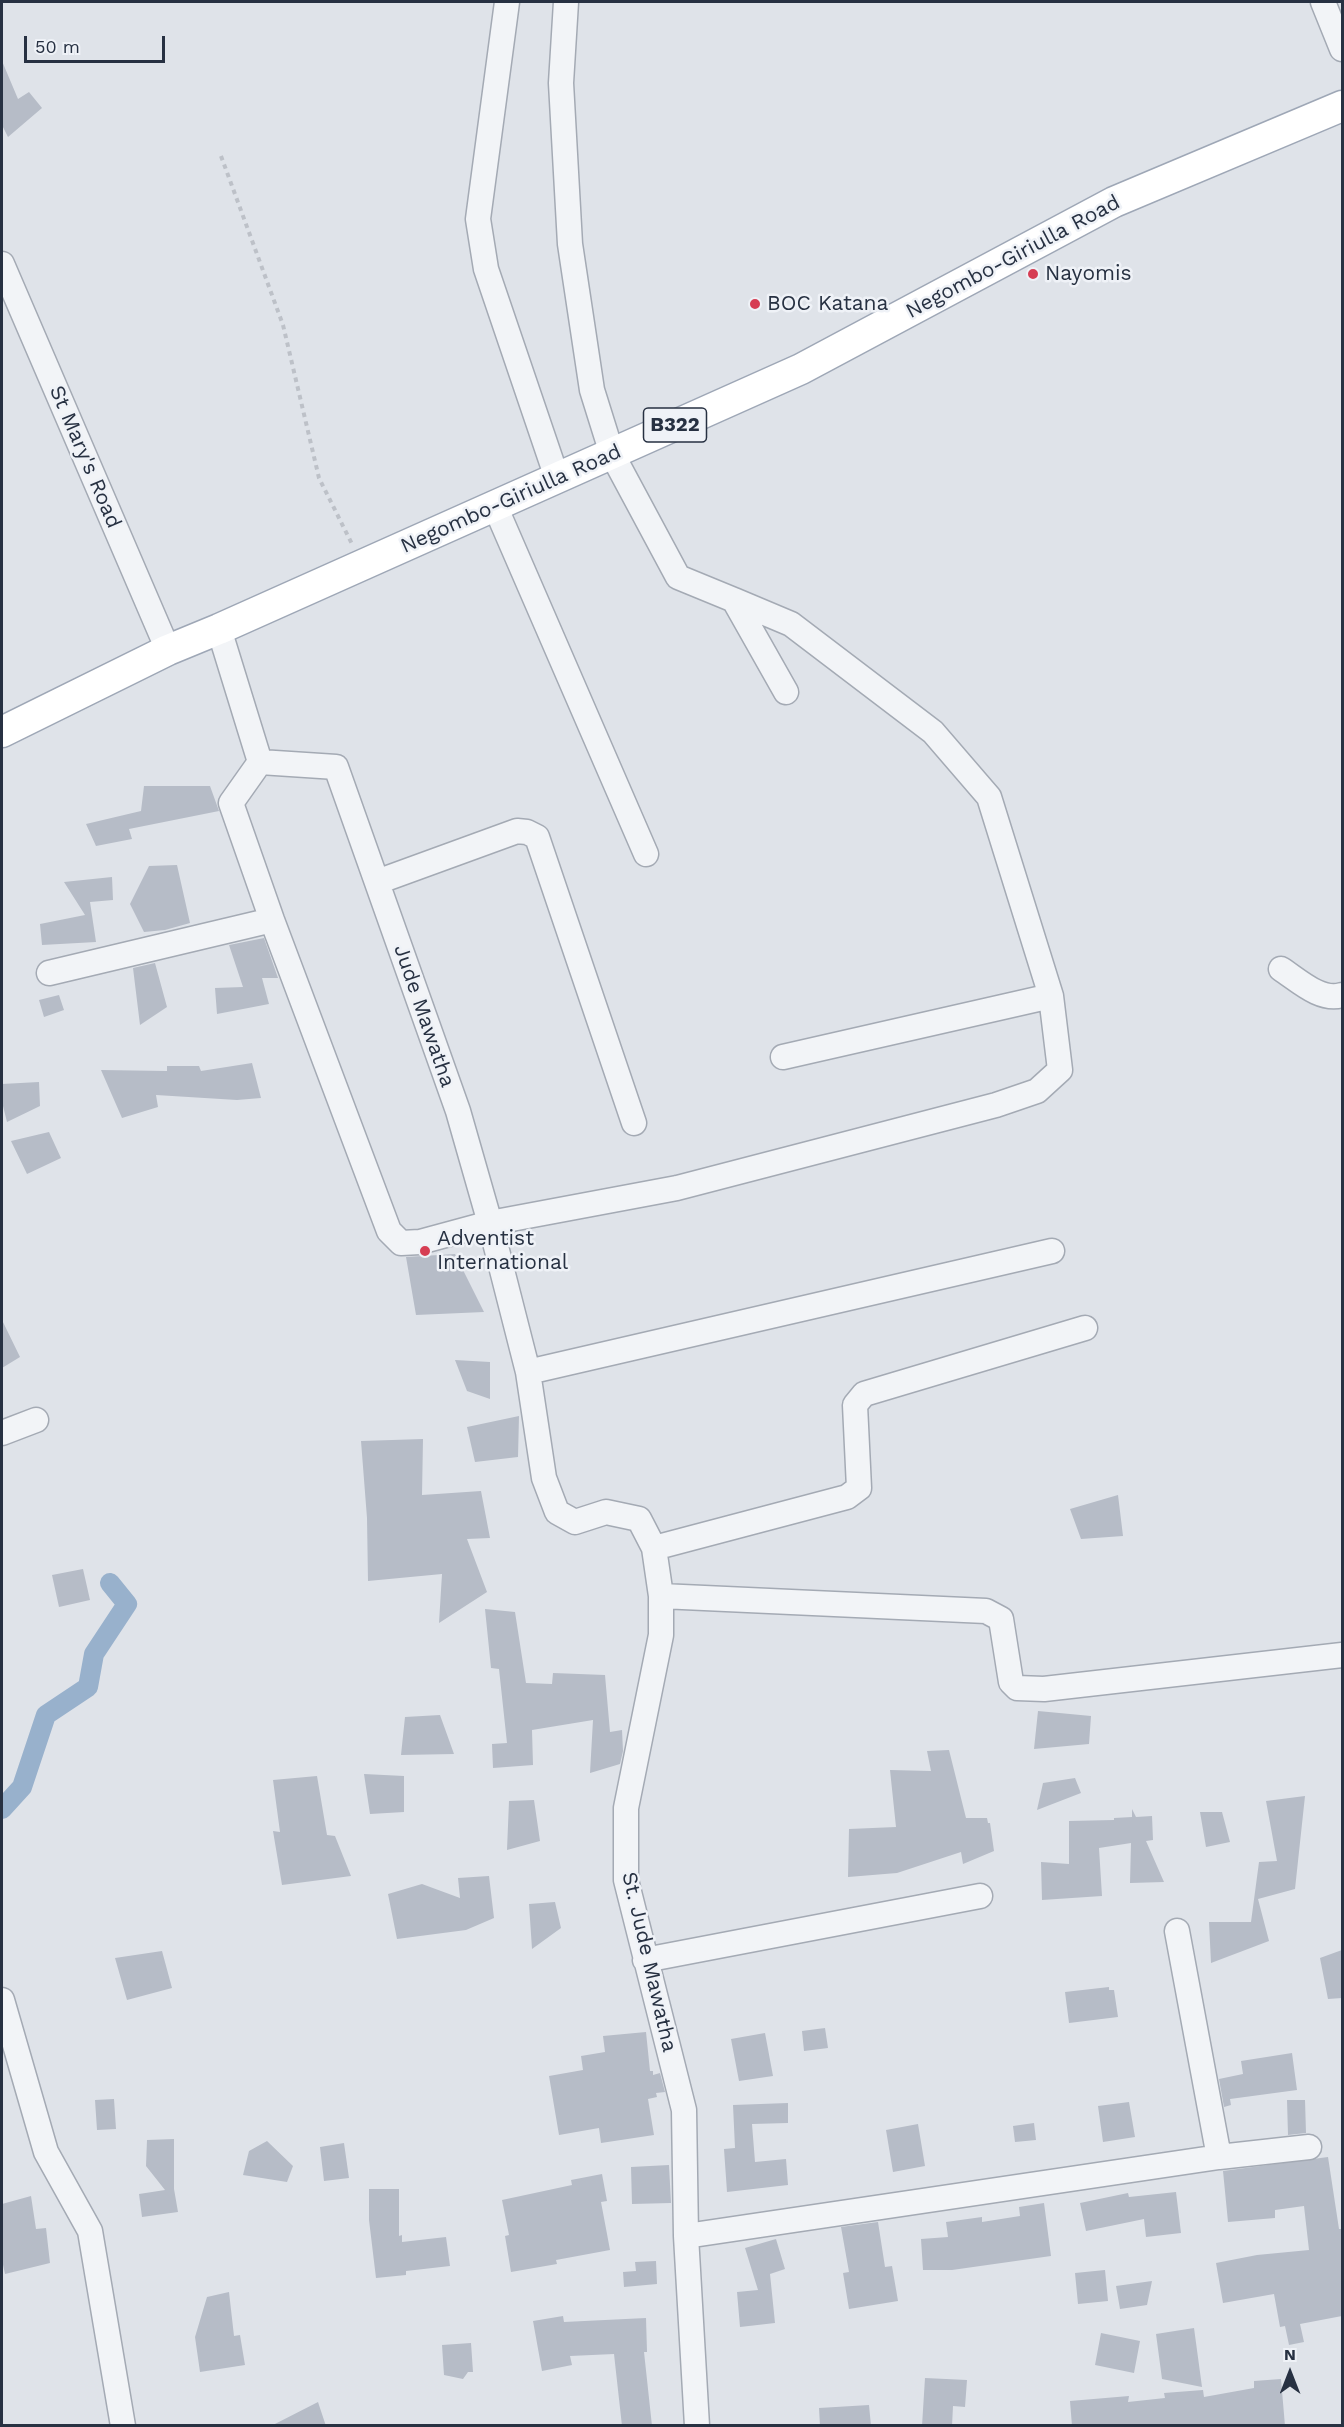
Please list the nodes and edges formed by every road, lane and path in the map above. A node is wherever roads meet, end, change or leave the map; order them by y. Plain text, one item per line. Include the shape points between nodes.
1 (507, 2) edge
2 (566, 2) edge
3 (1323, 2) edge
4 (1342, 49) edge
5 (1342, 106) edge
6 (221, 156) dead end
7 (2, 264) edge
8 (612, 454) junction
9 (557, 478) junction
10 (495, 506) junction
11 (363, 565) junction
12 (734, 600) junction
13 (219, 629) junction
14 (168, 650) junction
15 (786, 692) dead end
16 (2, 732) edge
17 (260, 762) junction
18 (646, 854) dead end
19 (377, 882) junction
20 (272, 920) junction
21 (1281, 969) dead end
22 (49, 973) dead end
23 (1342, 995) edge
24 (1051, 996) junction
25 (783, 1057) dead end
26 (634, 1123) dead end
27 (490, 1223) junction
28 (1052, 1251) dead end
29 (1085, 1328) dead end
30 (528, 1372) junction
31 (36, 1420) dead end
32 (2, 1433) edge
33 (544, 1478) joint
34 (654, 1548) junction
35 (661, 1596) junction
36 (1342, 1655) edge
37 (980, 1896) dead end
38 (1177, 1930) dead end
39 (645, 1960) junction
40 (2, 2000) edge
41 (1309, 2147) dead end
42 (1219, 2157) junction
43 (686, 2236) junction
44 (123, 2426) edge
45 (697, 2426) edge

1 - 9 street via 478,219 486,269
2 - 8 street via 561,83 570,244 592,390
3 - 4 street
5 - 8 main road, Negombo-Giriulla Road / B322 via 1114,202 801,369
6 - 11 path via 283,325 319,478
7 - 14 street, St Mary's Road
8 - 9 main road, Negombo-Giriulla Road / B322
8 - 12 street via 678,577
9 - 10 main road, Negombo-Giriulla Road / B322
10 - 11 main road, Negombo-Giriulla Road / B322
10 - 18 street
11 - 13 main road, Negombo-Giriulla Road / B322
12 - 15 street
12 - 24 street via 791,624 933,732 989,797
13 - 14 main road, Negombo-Giriulla Road / B322
13 - 17 street
14 - 16 main road, Negombo-Giriulla Road / B322
17 - 19 street, Jude Mawatha via 336,767
17 - 20 street via 231,803
19 - 26 street via 517,831 537,837
19 - 27 street, Jude Mawatha via 458,1111
20 - 22 street
20 - 27 street via 388,1231 401,1243 420,1242
21 - 23 street via 1319,993 1333,998
24 - 25 street
24 - 27 street via 1059,1070 1037,1091 677,1188
27 - 30 street, Jude Mawatha
28 - 30 street
29 - 34 street via 864,1394 855,1405 859,1488 847,1497
30 - 33 street, Jude Mawatha
31 - 32 street
33 - 34 street, St. Jude Mawatha via 557,1512 575,1522 606,1512 639,1519
34 - 35 street, St. Jude Mawatha
35 - 36 street via 986,1611 1001,1619 1011,1682 1017,1688 1044,1689
35 - 39 street, St. Jude Mawatha via 661,1635 626,1808 626,1880
37 - 39 street
38 - 42 street
39 - 43 street, St. Jude Mawatha via 684,2110
40 - 44 street via 46,2152 90,2231
41 - 42 street
42 - 43 street
43 - 45 street, St. Jude Mawatha

